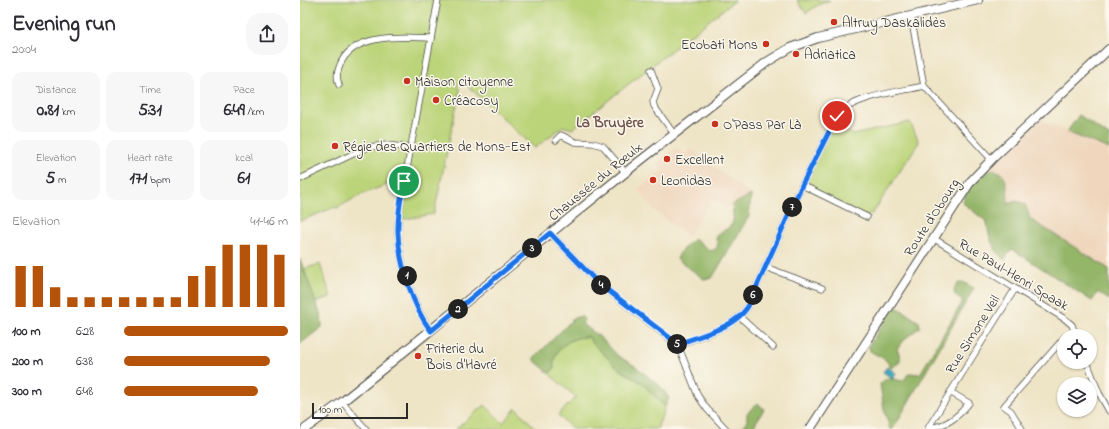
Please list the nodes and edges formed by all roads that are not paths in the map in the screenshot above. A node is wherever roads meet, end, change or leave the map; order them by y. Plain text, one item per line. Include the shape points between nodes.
1 (438, 0) edge
2 (978, 0) edge
3 (911, 16) junction
4 (431, 38) junction
5 (1109, 49) edge
6 (651, 70) dead end
7 (339, 85) dead end
8 (924, 86) junction
9 (674, 134) junction
10 (556, 140) dead end
11 (410, 148) junction
12 (991, 160) junction
13 (626, 173) junction
14 (300, 178) edge
15 (802, 185) junction
16 (866, 217) dead end
17 (550, 233) junction
18 (933, 238) junction
19 (765, 267) junction
20 (822, 288) dead end
21 (1015, 289) junction
22 (740, 317) junction
23 (1073, 328) edge
24 (431, 331) junction
25 (678, 344) junction
26 (1057, 346) edge
27 (773, 347) dead end
28 (1090, 369) edge
29 (950, 392) junction
30 (342, 402) junction
31 (1109, 411) edge
32 (305, 429) edge
33 (366, 429) edge
34 (726, 429) edge
35 (810, 429) edge
36 (1022, 429) edge

1 - 4 street
2 - 3 main road, Chaussée du Rœulx
3 - 8 street
3 - 9 main road, Chaussée du Rœulx via 824,36 790,48 760,66
4 - 7 street via 384,38 354,48 342,60 336,74
4 - 11 street
5 - 12 main road, Route d'Obourg
6 - 9 street via 658,89 654,106
8 - 12 street
8 - 15 street via 857,102 842,109
9 - 13 main road, Chaussée du Rœulx
10 - 13 street via 561,135 575,142 600,144
11 - 14 street via 387,145 368,147
11 - 24 street via 399,216 399,248 412,295
12 - 18 main road, Route d'Obourg via 965,188
13 - 17 main road, Chaussée du Rœulx
15 - 16 street
15 - 19 street
17 - 24 main road, Chaussée du Rœulx
17 - 25 street via 597,282
18 - 21 street, Rue Paul-Henri Spaak
18 - 35 main road, Route d'Obourg
19 - 20 street
19 - 22 street via 747,308
21 - 23 street, Rue Paul-Henri Spaak via 1065,319
21 - 29 street, Rue Simone Veil
22 - 25 street via 729,324
22 - 27 street
24 - 30 main road, Chaussée du Rœulx
25 - 34 street via 698,396
26 - 36 street via 1004,406 1011,411
28 - 31 street
29 - 29 street, Rue Simone Veil via 942,404 928,428 947,424 969,403
30 - 32 main road, Chaussée du Rœulx
30 - 33 street

